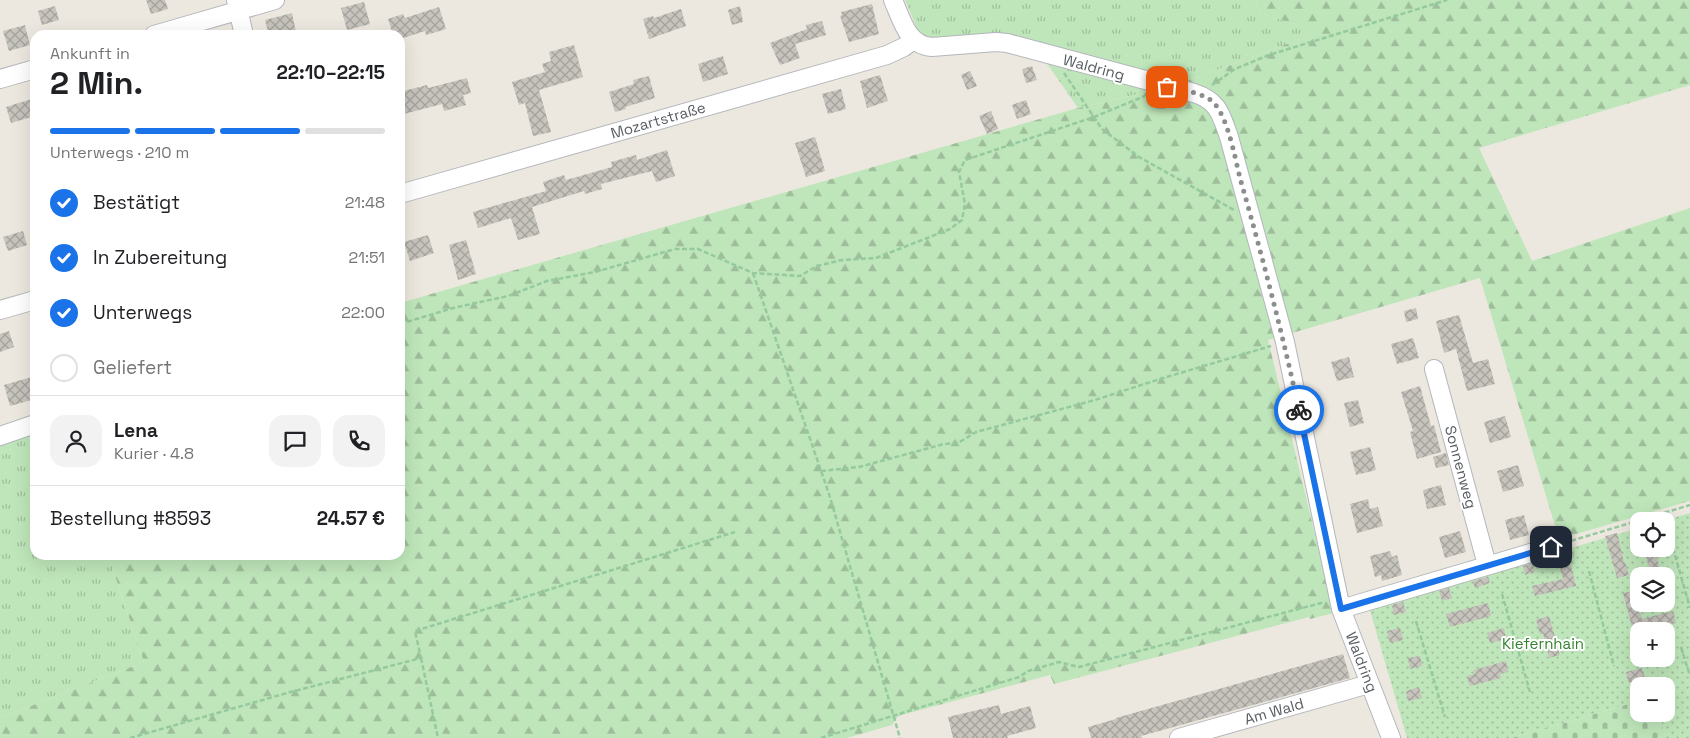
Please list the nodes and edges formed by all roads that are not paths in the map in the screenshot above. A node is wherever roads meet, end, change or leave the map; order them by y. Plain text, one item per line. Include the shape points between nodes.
1 (275, 0) edge
2 (893, 0) edge
3 (237, 5) edge
4 (168, 30) edge
5 (243, 30) edge
6 (913, 40) junction
7 (30, 71) edge
8 (0, 80) edge
9 (405, 193) edge
10 (30, 301) edge
11 (0, 310) edge
12 (1434, 369) dead end
13 (30, 426) edge
14 (0, 436) edge
15 (1551, 547) road end
16 (1487, 565) junction
17 (1341, 609) junction
18 (1370, 684) junction
19 (1179, 738) edge
20 (1392, 738) edge

1 - 3 street
2 - 6 street
3 - 4 street
3 - 5 street
6 - 9 street, Mozartstraße via 887,54
6 - 17 street, Waldring via 922,46 932,47 1007,43 1204,96 1214,103 1223,119 1285,342
7 - 8 street
10 - 11 street
12 - 16 street, Sonnenweg
13 - 14 street
15 - 16 street
16 - 17 street
17 - 18 street, Waldring
18 - 19 street, Am Wald
18 - 20 street, Waldring

